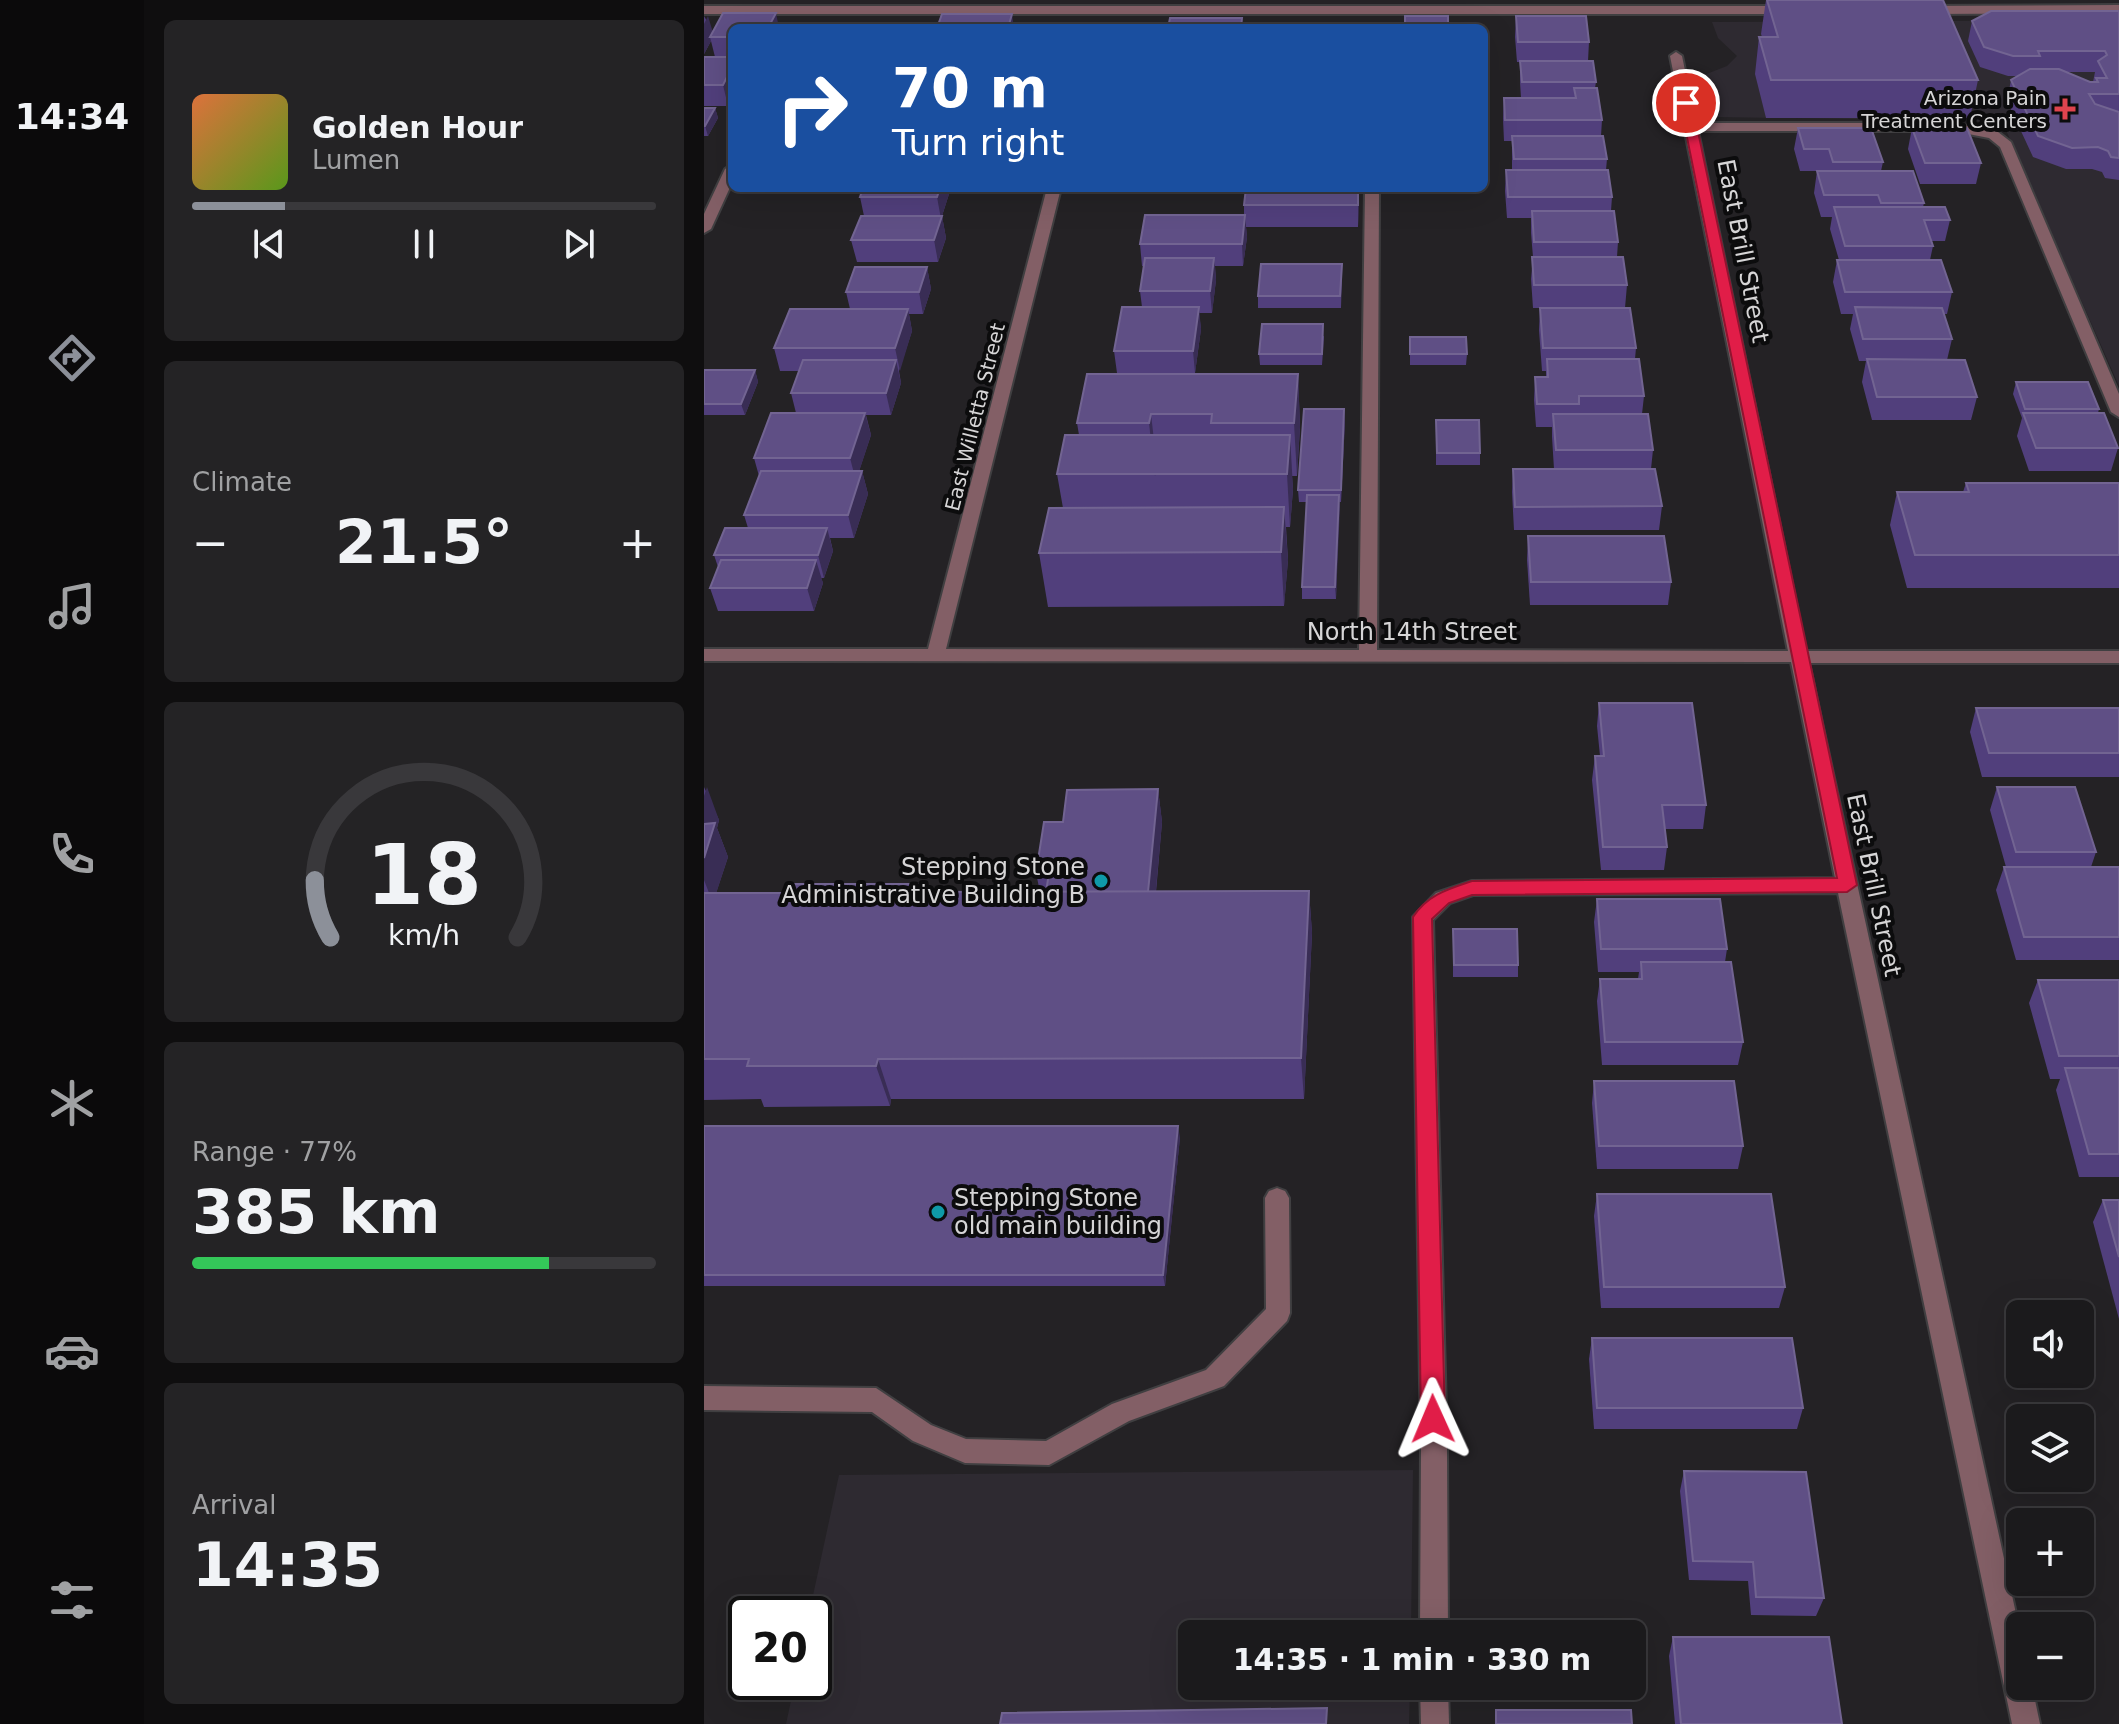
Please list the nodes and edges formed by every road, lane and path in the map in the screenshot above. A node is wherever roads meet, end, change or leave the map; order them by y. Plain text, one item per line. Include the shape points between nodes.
1 (1100, 5) edge
2 (1643, 5) edge
3 (2119, 9) edge
4 (704, 10) edge
5 (806, 10) junction
6 (1373, 10) junction
7 (1804, 10) edge
8 (1910, 10) edge
9 (800, 24) edge
10 (1373, 24) edge
11 (1676, 56) dead end
12 (1691, 127) junction
13 (728, 178) edge
14 (1053, 192) edge
15 (1372, 192) edge
16 (704, 229) edge
17 (2119, 412) edge
18 (704, 655) edge
19 (936, 655) junction
20 (1368, 656) junction
21 (1799, 656) junction
22 (2119, 657) edge
23 (1847, 885) junction
24 (1277, 1198) dead end
25 (704, 1398) edge
26 (1434, 1620) edge
27 (1434, 1700) edge
28 (1435, 1724) edge
29 (2026, 1724) edge

1 - 5 street
1 - 6 street
2 - 6 street
2 - 7 street
3 - 8 street
4 - 5 street
5 - 9 street
6 - 10 street
11 - 12 street, East Brill Street
12 - 17 street via 1953,127 1993,135 2006,145
12 - 21 street, East Brill Street
13 - 16 street
14 - 19 street, East Willetta Street
15 - 20 street
18 - 19 street, North 14th Street
19 - 20 street, North 14th Street
20 - 21 street, North 14th Street
21 - 22 street, North 14th Street
21 - 23 street, East Brill Street
23 - 26 street via 1472,888 1443,898 1423,917
23 - 29 street, East Brill Street
24 - 25 street via 1278,1313 1215,1378 1121,1412 1049,1453 965,1451 922,1433 876,1400
27 - 28 street

